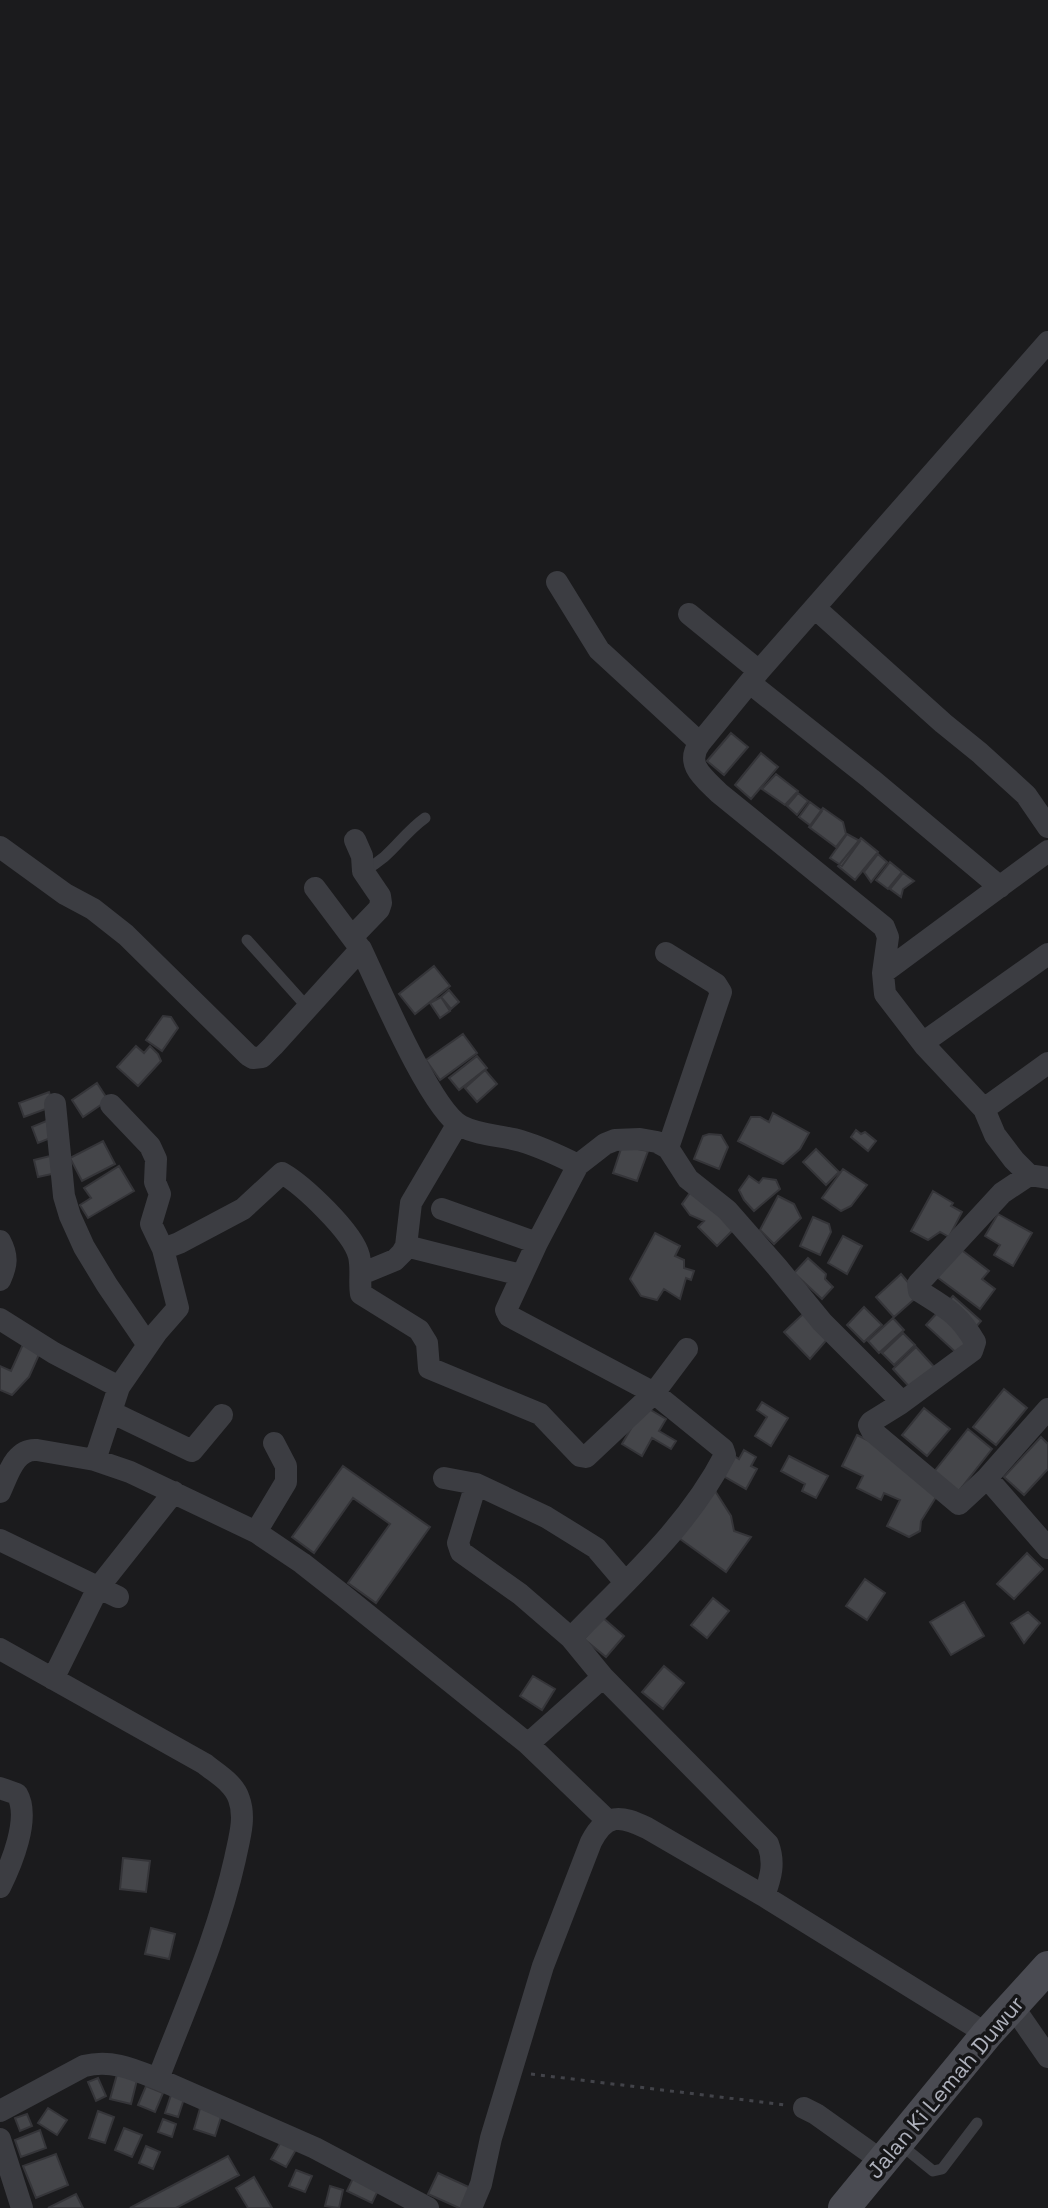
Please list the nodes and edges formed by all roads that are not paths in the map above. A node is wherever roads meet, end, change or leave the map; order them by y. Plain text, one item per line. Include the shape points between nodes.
1 (1048, 342) edge
2 (557, 582) dead end
3 (815, 608) junction
4 (689, 614) dead end
5 (754, 677) junction
6 (700, 743) junction
7 (425, 818) dead end
8 (1048, 827) edge
9 (355, 840) dead end
10 (0, 847) edge
11 (1048, 851) edge
12 (363, 871) junction
13 (1000, 887) junction
14 (315, 888) dead end
15 (247, 940) dead end
16 (357, 943) junction
17 (666, 953) dead end
18 (1048, 954) edge
19 (883, 973) junction
20 (308, 1008) junction
21 (924, 1042) junction
22 (1048, 1063) edge
23 (55, 1104) dead end
24 (111, 1105) dead end
25 (984, 1109) junction
26 (457, 1125) junction
27 (668, 1148) junction
28 (578, 1165) junction
29 (1032, 1180) edge
30 (442, 1209) dead end
31 (0, 1241) edge
32 (537, 1243) junction
33 (406, 1246) junction
34 (163, 1249) junction
35 (361, 1274) junction
36 (521, 1275) junction
37 (0, 1280) edge
38 (0, 1319) edge
39 (151, 1340) junction
40 (687, 1349) dead end
41 (119, 1387) junction
42 (654, 1393) junction
43 (901, 1401) junction
44 (1048, 1409) edge
45 (111, 1412) junction
46 (222, 1415) dead end
47 (274, 1443) dead end
48 (95, 1460) junction
49 (444, 1478) dead end
50 (987, 1478) junction
51 (476, 1484) junction
52 (0, 1492) edge
53 (174, 1492) junction
54 (256, 1532) junction
55 (0, 1540) edge
56 (1048, 1548) edge
57 (625, 1582) junction
58 (108, 1592) junction
59 (571, 1638) junction
60 (3, 1659) edge
61 (603, 1677) junction
62 (53, 1679) junction
63 (528, 1744) junction
64 (0, 1788) edge
65 (607, 1820) junction
66 (0, 1887) edge
67 (764, 1896) junction
68 (1048, 1967) edge
69 (1012, 2005) junction
70 (987, 2034) junction
71 (1048, 2057) edge
72 (158, 2079) junction
73 (804, 2108) road end
74 (0, 2111) edge
75 (977, 2123) dead end
76 (0, 2139) edge
77 (889, 2151) junction
78 (22, 2208) edge
79 (428, 2208) edge
80 (471, 2208) edge
81 (844, 2208) edge

1 - 3 street
2 - 6 street via 599,650
3 - 5 street
3 - 8 street via 1026,795
4 - 5 street
5 - 6 street
5 - 13 street
6 - 19 street via 693,759 697,771 719,793 884,927 888,950
7 - 12 lane via 379,863
9 - 12 street
10 - 20 street via 126,935 253,1058 262,1057
11 - 13 street
12 - 16 street via 381,903
13 - 19 street
14 - 16 street
15 - 20 lane
16 - 20 street
16 - 26 street via 409,1052
17 - 27 street via 721,992
18 - 21 street
19 - 21 street via 885,994
21 - 25 street
22 - 25 street
23 - 39 street via 70,1216 92,1260
24 - 34 street via 156,1159 160,1194 151,1224
25 - 29 street via 995,1135
26 - 28 street via 546,1149
26 - 33 street via 411,1203
27 - 28 street via 657,1142 615,1140
27 - 43 street via 688,1179 727,1210 822,1322
28 - 32 street
29 - 43 street via 917,1288 956,1315 975,1347
30 - 32 street
31 - 37 street via 7,1261
32 - 36 street
33 - 35 street via 395,1260
33 - 36 street
34 - 35 street via 243,1209 284,1173 347,1233
34 - 39 street via 178,1308
35 - 42 street via 361,1294 425,1337 429,1368 540,1414 583,1457
36 - 42 street via 506,1314
38 - 41 street
39 - 41 street
40 - 42 street
41 - 45 street
42 - 57 street via 725,1455 682,1521
43 - 50 street via 871,1422 872,1431 959,1504
44 - 50 street
45 - 46 street via 192,1451
45 - 48 street
47 - 54 street via 286,1466 286,1482
48 - 52 street via 26,1450
48 - 53 street
49 - 51 street
50 - 56 street
51 - 57 street via 596,1548
51 - 59 street via 459,1548
53 - 54 street
53 - 58 street
54 - 63 street
55 - 58 street
57 - 59 street
58 - 62 street
59 - 61 street
60 - 62 street
61 - 63 street
61 - 67 street via 768,1844 773,1862
62 - 72 street via 205,1764 238,1795 242,1810 216,1932
63 - 65 street
64 - 66 street via 17,1794 22,1805 18,1842
65 - 67 street via 634,1821
65 - 80 street via 591,1842 547,1953
67 - 70 street
68 - 69 main road, Jalan Ki Lemah Duwur
69 - 70 main road, Jalan Ki Lemah Duwur
69 - 71 street
70 - 77 main road, Jalan Ki Lemah Duwur
72 - 74 street via 98,2062
72 - 79 street via 315,2148
73 - 77 street
75 - 77 lane via 938,2171
76 - 78 street
77 - 81 main road, Jalan Ki Lemah Duwur

